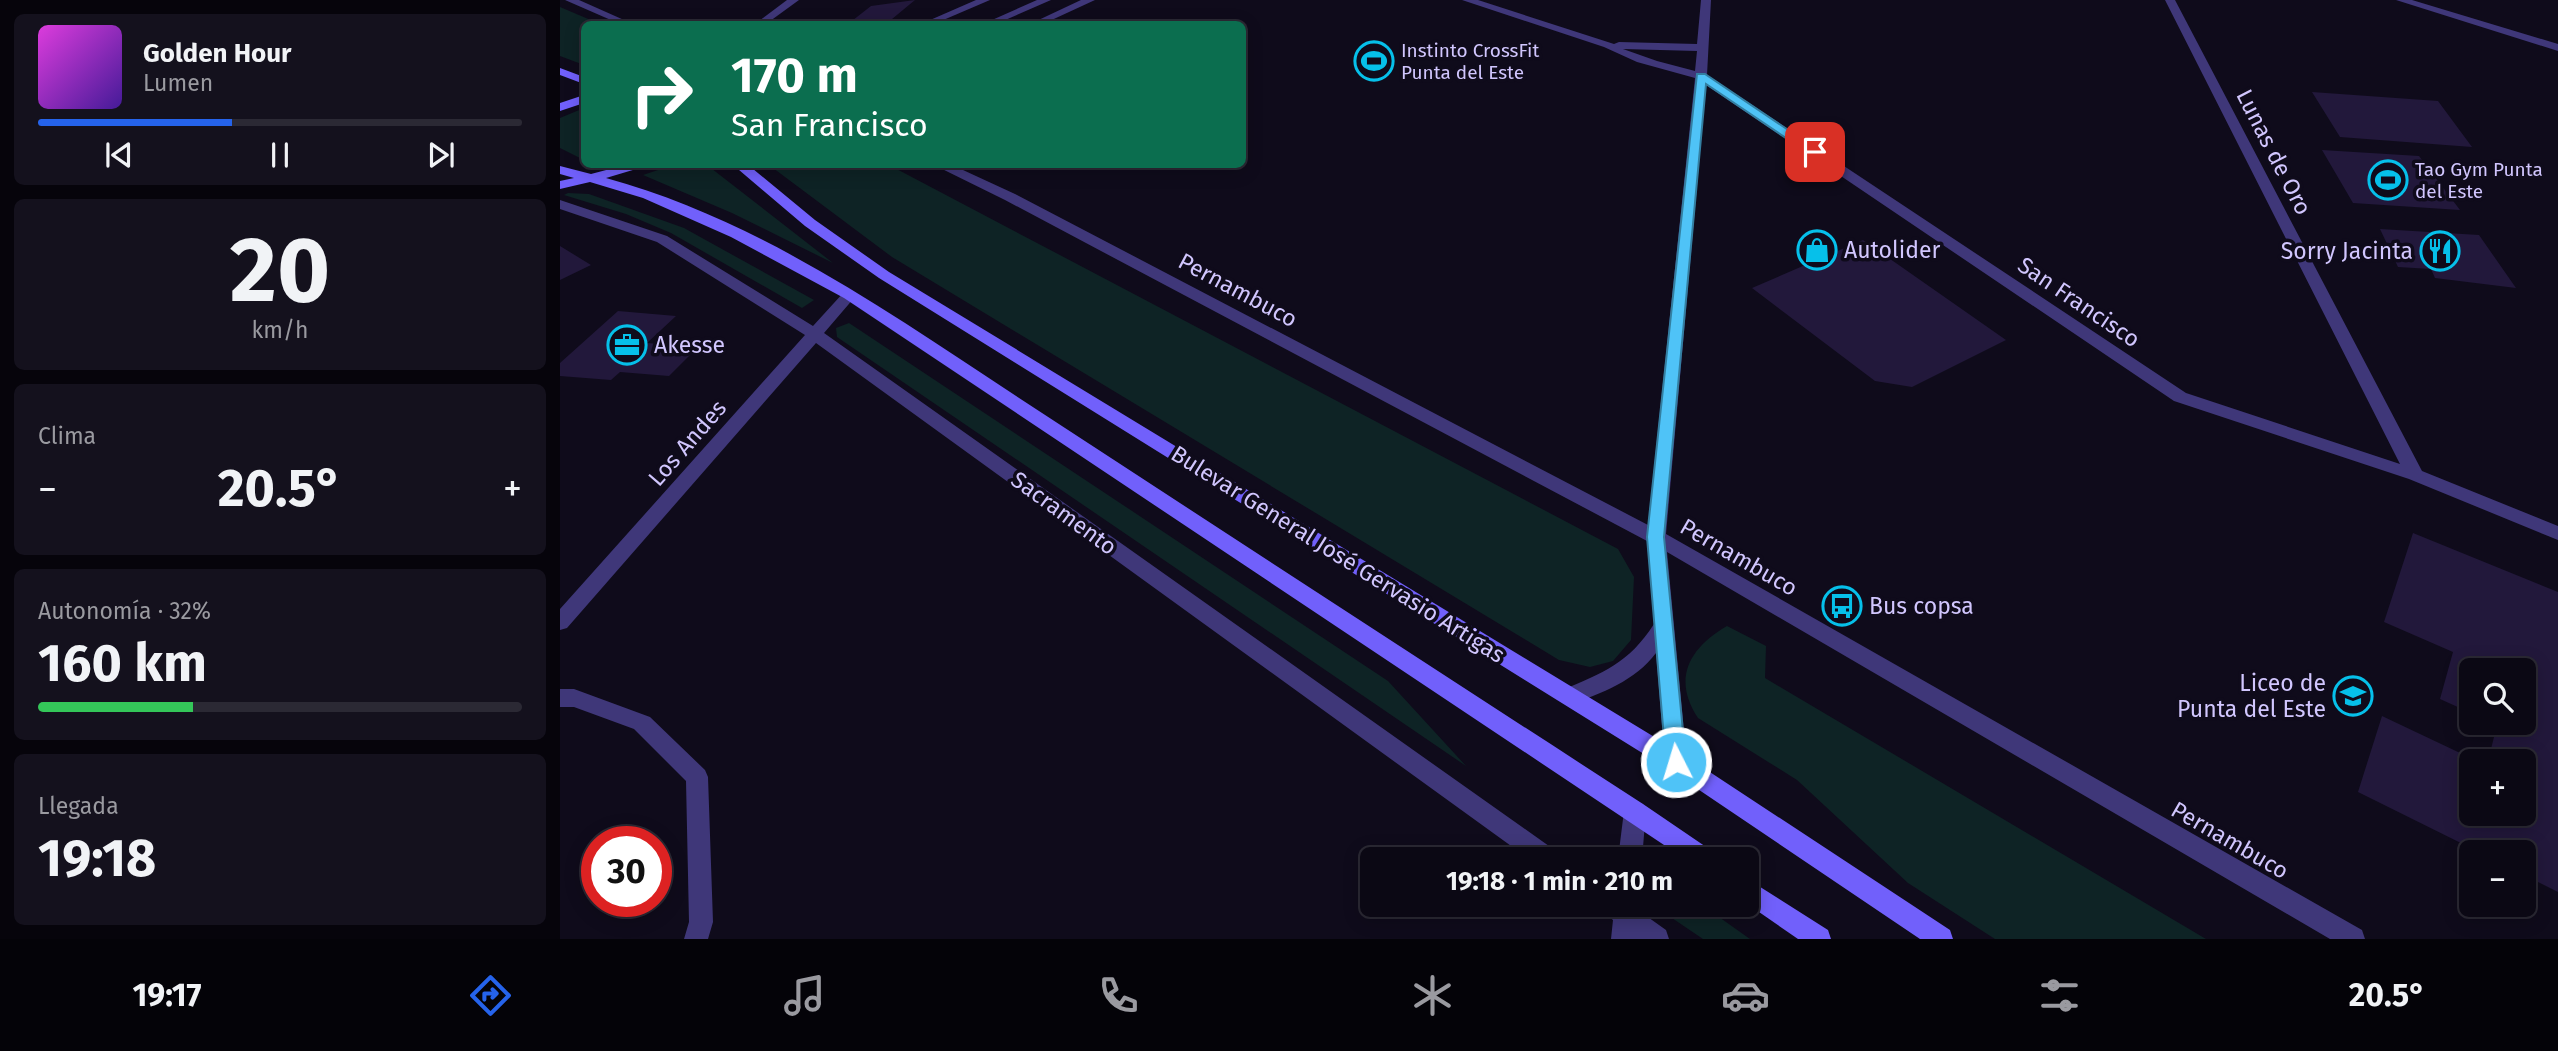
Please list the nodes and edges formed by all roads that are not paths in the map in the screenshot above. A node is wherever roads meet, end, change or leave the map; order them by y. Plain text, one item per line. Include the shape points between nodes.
1 (570, 0) edge
2 (794, 0) edge
3 (985, 0) edge
4 (1046, 0) edge
5 (1090, 0) edge
6 (1467, 0) edge
7 (1706, 0) edge
8 (2170, 0) edge
9 (2401, 0) edge
10 (621, 21) edge
11 (764, 21) edge
12 (933, 21) edge
13 (995, 21) edge
14 (1042, 21) edge
15 (1608, 45) junction
16 (1701, 48) junction
17 (2558, 48) edge
18 (560, 71) edge
19 (1701, 76) junction
20 (581, 80) edge
21 (581, 100) edge
22 (560, 107) edge
23 (629, 168) edge
24 (743, 168) edge
25 (947, 168) edge
26 (560, 170) edge
27 (589, 177) junction
28 (560, 185) edge
29 (560, 204) edge
30 (849, 295) junction
31 (814, 334) junction
32 (2415, 475) junction
33 (2558, 533) edge
34 (1656, 537) junction
35 (560, 622) edge
36 (1663, 626) junction
37 (1569, 696) junction
38 (560, 698) edge
39 (1676, 762) junction
40 (1635, 811) junction
41 (1531, 847) edge
42 (1631, 847) edge
43 (1687, 847) edge
44 (1759, 898) edge
45 (1622, 917) edge
46 (1631, 917) edge
47 (696, 939) edge
48 (1623, 939) edge
49 (1657, 939) edge
50 (1819, 939) edge
51 (1941, 939) edge
52 (2353, 939) edge

1 - 10 street
2 - 11 street
3 - 12 street
4 - 13 street
5 - 14 street
6 - 15 street, San Francisco
7 - 16 street
8 - 32 street, Lunas de Oro
9 - 17 street
15 - 16 street, San Francisco
15 - 19 street, San Francisco via 1623,54
16 - 19 street
18 - 20 main road
19 - 32 street, San Francisco via 2180,397
19 - 34 street
21 - 22 main road
23 - 27 main road
24 - 37 main road, Bulevar General José Gervasio Artigas via 884,275
25 - 34 street, Pernambuco
26 - 27 main road, Bulevar General José Gervasio Artigas
27 - 28 main road
27 - 30 main road, Bulevar General José Gervasio Artigas via 703,218
29 - 31 street, Sacramento via 662,239
30 - 31 street, Los Andes
30 - 40 main road, Bulevar General José Gervasio Artigas
31 - 35 street, Los Andes
31 - 41 street, Sacramento
32 - 33 street, San Francisco
34 - 36 street
34 - 52 street, Pernambuco
36 - 37 street via 1648,651 1627,672
36 - 39 street
37 - 39 main road, Bulevar General José Gervasio Artigas
38 - 47 street via 574,698 642,723 697,777 701,922
39 - 51 main road, Bulevar General José Gervasio Artigas
40 - 42 street
40 - 43 main road, Bulevar General José Gervasio Artigas
44 - 50 main road
45 - 48 street
46 - 49 street

